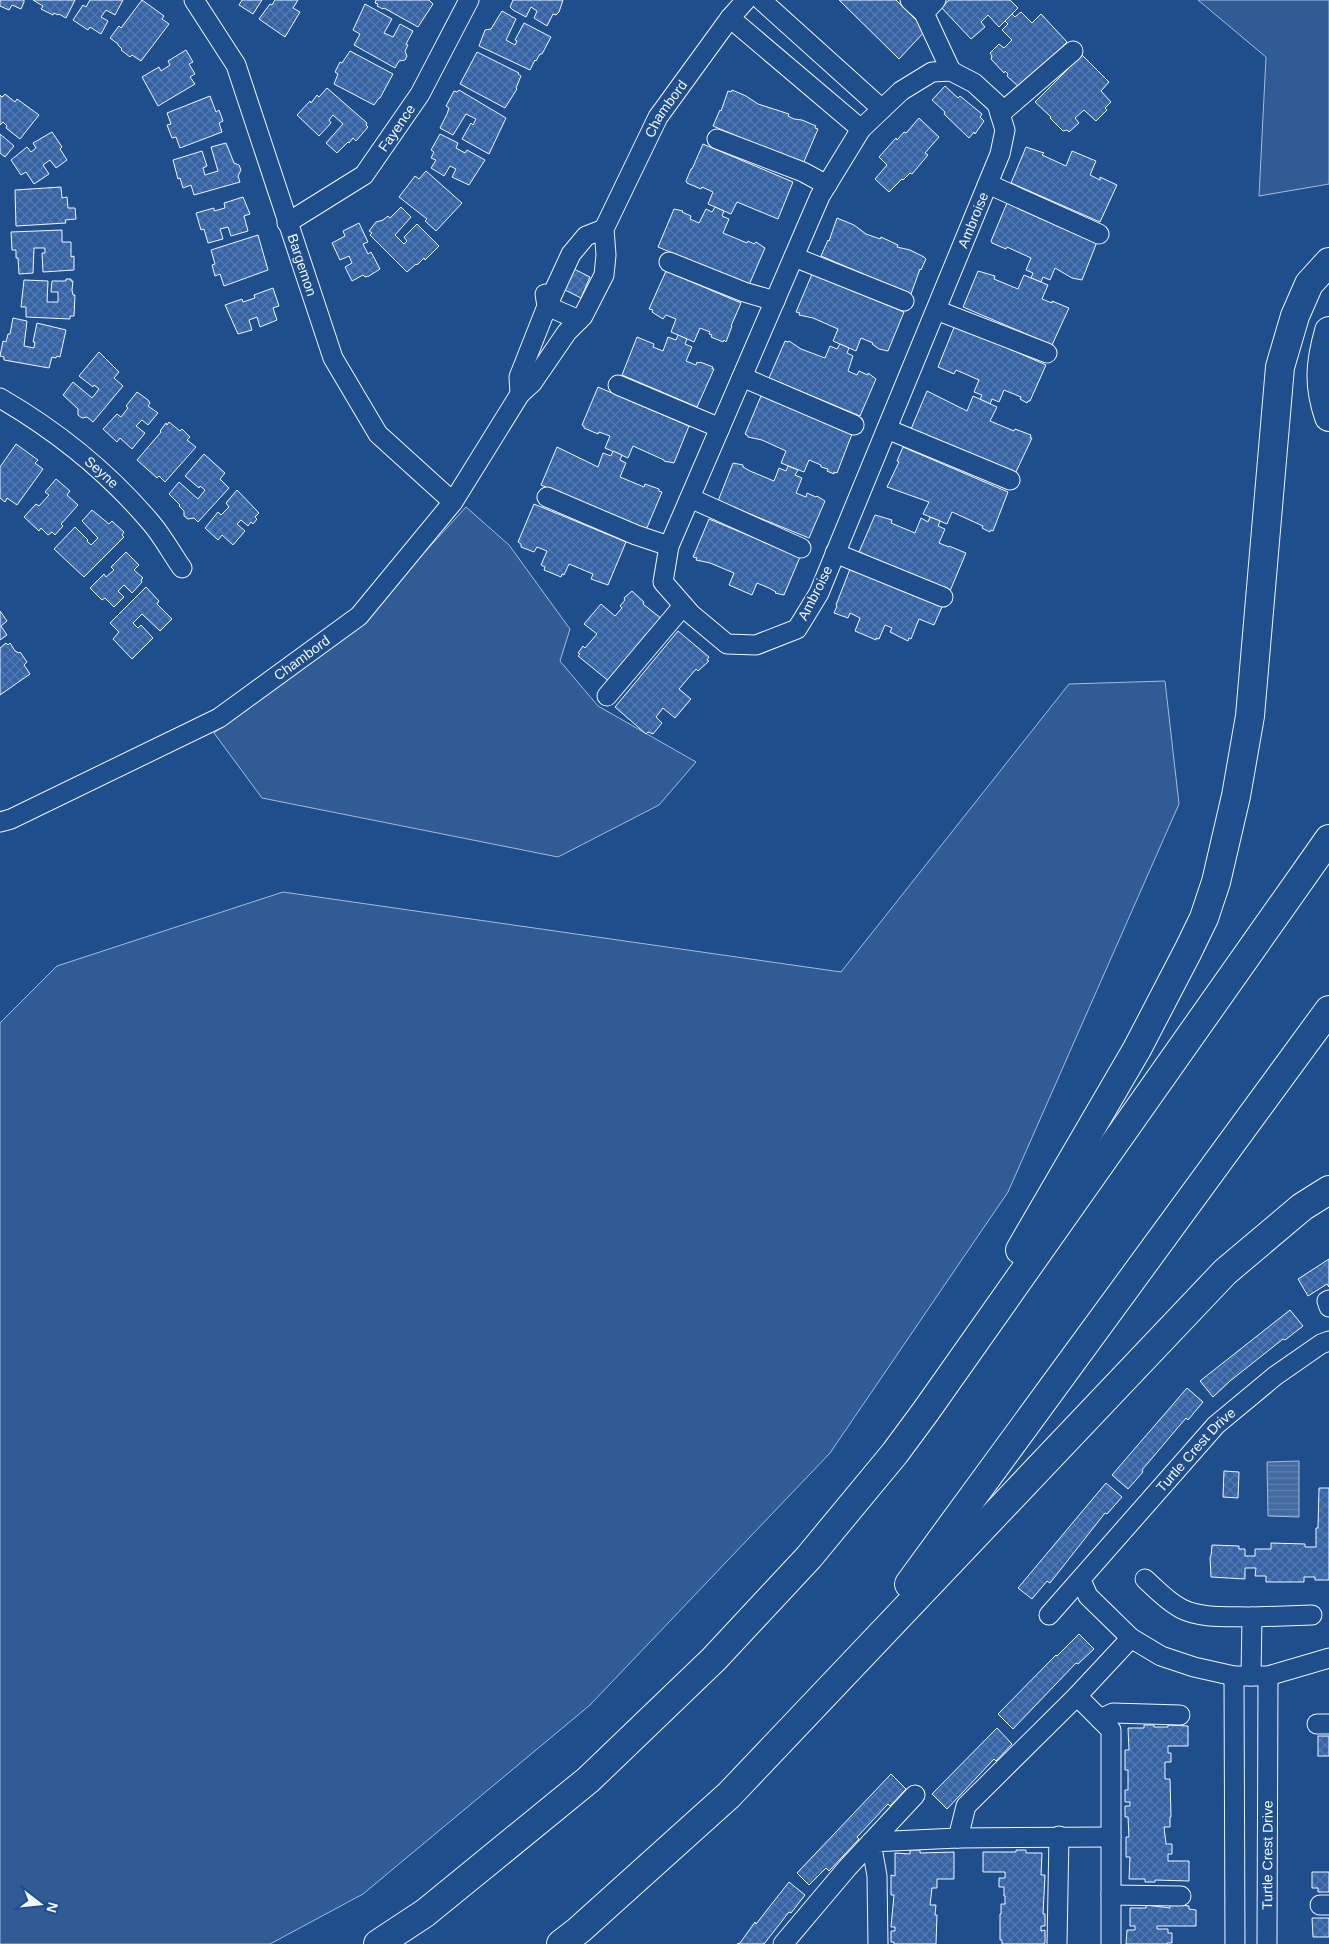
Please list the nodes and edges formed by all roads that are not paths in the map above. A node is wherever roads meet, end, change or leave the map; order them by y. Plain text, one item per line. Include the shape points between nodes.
1 (194, 0) edge
2 (470, 0) edge
3 (746, 0) edge
4 (761, 0) edge
5 (910, 0) edge
6 (930, 6) edge
7 (730, 18) junction
8 (1073, 51) dead end
9 (952, 71) junction
10 (882, 109) junction
11 (1000, 114) junction
12 (861, 129) junction
13 (717, 139) dead end
14 (988, 184) junction
15 (827, 185) junction
16 (287, 223) junction
17 (595, 233) junction
18 (1099, 234) dead end
19 (794, 257) junction
20 (669, 262) dead end
21 (1329, 262) edge
22 (775, 301) junction
23 (904, 301) dead end
24 (547, 306) junction
25 (936, 310) junction
26 (579, 320) junction
27 (1329, 331) edge
28 (1047, 352) dead end
29 (742, 378) junction
30 (618, 385) dead end
31 (520, 394) junction
32 (0, 398) edge
33 (1329, 417) edge
34 (854, 425) dead end
35 (720, 428) junction
36 (887, 429) junction
37 (1010, 480) dead end
38 (547, 497) dead end
39 (690, 498) junction
40 (453, 502) junction
41 (669, 546) junction
42 (801, 548) dead end
43 (835, 553) junction
44 (182, 568) dead end
45 (943, 597) dead end
46 (683, 606) junction
47 (607, 696) dead end
48 (0, 822) edge
49 (1329, 839) edge
50 (1329, 1010) edge
51 (1329, 1190) edge
52 (1329, 1300) edge
53 (1329, 1306) edge
54 (1329, 1341) edge
55 (926, 1411) junction
56 (1146, 1579) dead end
57 (1081, 1580) junction
58 (1049, 1615) dead end
59 (1312, 1615) dead end
60 (1252, 1618) junction
61 (1131, 1638) junction
62 (1329, 1658) edge
63 (842, 1676) junction
64 (1251, 1676) junction
65 (1077, 1696) junction
66 (1180, 1715) dead end
67 (1100, 1719) junction
68 (1267, 1792) junction
69 (1235, 1794) junction
70 (915, 1795) dead end
71 (1059, 1836) junction
72 (1111, 1837) junction
73 (958, 1838) junction
74 (871, 1842) junction
75 (1111, 1894) junction
76 (1181, 1896) dead end
77 (378, 1944) edge
78 (560, 1944) edge
79 (783, 1944) edge
80 (878, 1944) edge
81 (1057, 1944) edge
82 (1111, 1944) edge
83 (1235, 1944) edge
84 (1267, 1944) edge

1 - 16 street, Bargemon via 236,65
2 - 16 street, Fayence via 420,94 364,174
3 - 7 street, Chambord
4 - 10 street
5 - 6 street
6 - 9 street
7 - 12 street
7 - 17 street, Chambord via 658,117
8 - 11 street
9 - 10 street, Ambroise via 932,72 901,91
9 - 11 street, Ambroise via 974,83 997,104
10 - 12 street, Ambroise
11 - 14 street, Ambroise via 1005,130
12 - 15 street, Ambroise
13 - 15 street via 804,172
14 - 18 street
14 - 25 street, Ambroise
15 - 19 street, Ambroise
16 - 40 street, Bargemon via 333,358 353,392 378,434
17 - 24 street, Chambord via 571,254
17 - 26 street, Chambord via 606,255 604,274
19 - 22 street, Ambroise
19 - 23 street
20 - 22 street
21 - 55 highway via 1309,284 1295,316 1280,367 1250,716 1236,796 1204,918 1137,1049
22 - 29 street, Ambroise
24 - 26 street
24 - 31 street, Chambord via 519,377
25 - 28 street
25 - 36 street, Ambroise
26 - 31 street, Chambord via 532,383
27 - 33 highway via 1322,356 1322,396
29 - 34 street
29 - 35 street, Ambroise
30 - 35 street
31 - 40 street, Chambord
32 - 44 street, Seyne via 62,438 114,485 153,525
35 - 39 street, Ambroise
36 - 37 street
36 - 43 street, Ambroise
38 - 41 street
39 - 41 street, Ambroise
39 - 42 street
40 - 48 street, Chambord via 359,616 219,718
41 - 46 street, Ambroise via 663,582
43 - 45 street
43 - 46 street, Ambroise via 819,593 797,629 756,645 727,644
46 - 47 street
49 - 55 highway
50 - 63 highway
51 - 63 highway via 1302,1207 1225,1272
52 - 53 street
54 - 57 street, Turtle Crest Drive via 1275,1376 1216,1425
55 - 77 highway via 809,1557 714,1659 588,1780 426,1913
56 - 60 street via 1182,1609 1198,1614
57 - 58 street, Turtle Crest Drive
57 - 61 street via 1088,1596
59 - 60 street
60 - 64 street
61 - 64 street via 1160,1656 1194,1667
61 - 65 street
62 - 64 street
63 - 78 highway via 729,1795
64 - 68 street, Turtle Crest Drive
64 - 69 street
65 - 67 street
65 - 73 street via 966,1806
66 - 67 street via 1113,1713
67 - 72 street via 1111,1730
68 - 69 street
68 - 84 street, Turtle Crest Drive
69 - 83 street
70 - 74 street
71 - 72 street
71 - 73 street
71 - 81 street
72 - 75 street
73 - 74 street
74 - 79 street
74 - 80 street via 877,1876
75 - 76 street
75 - 82 street

